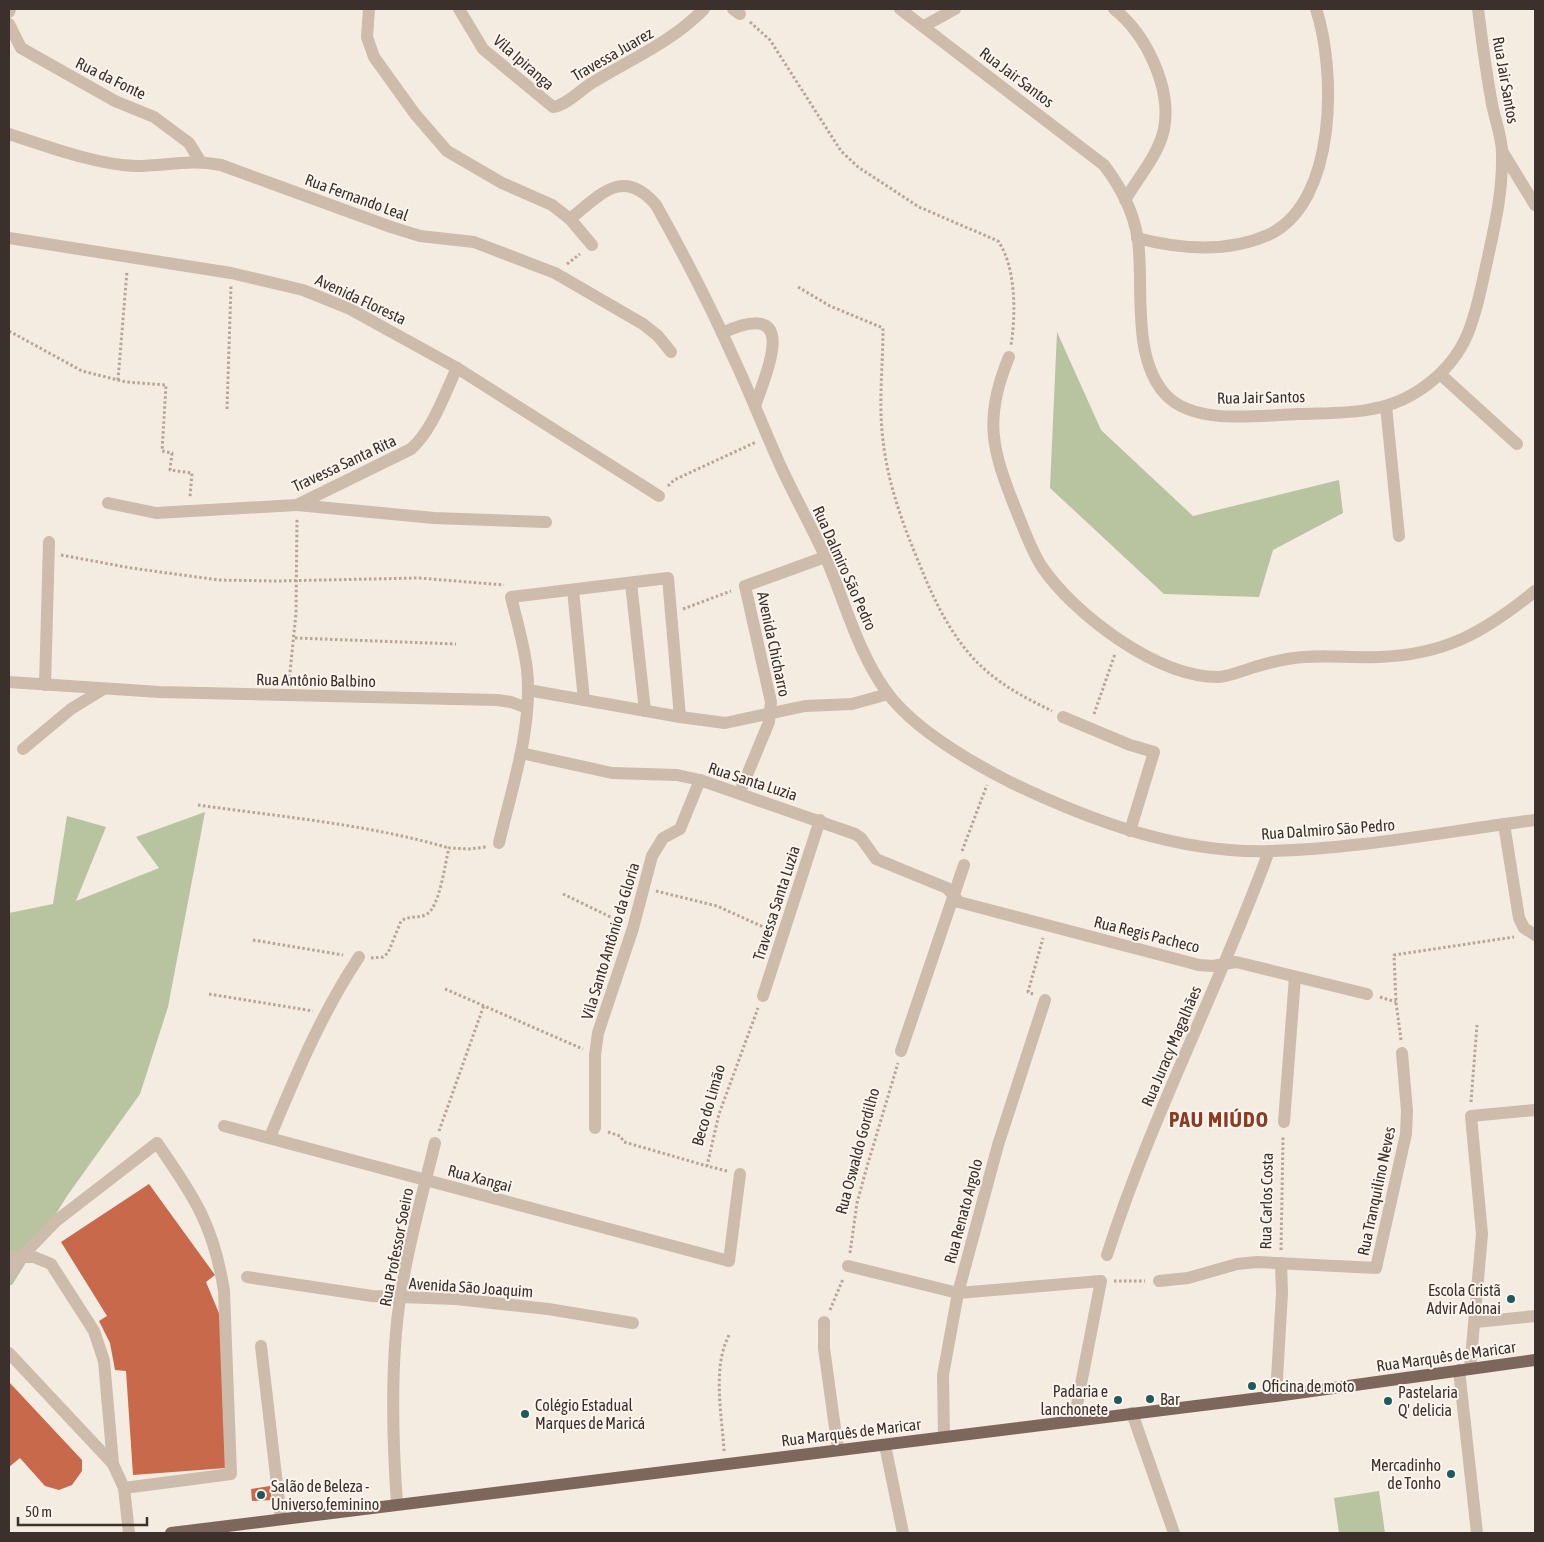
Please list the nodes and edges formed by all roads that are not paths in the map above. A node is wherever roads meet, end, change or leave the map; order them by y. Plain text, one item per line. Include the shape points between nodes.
1 (369, 9) edge
2 (459, 9) edge
3 (704, 9) edge
4 (900, 9) edge
5 (955, 9) edge
6 (1114, 9) edge
7 (1316, 9) edge
8 (1478, 9) edge
9 (9, 24) edge
10 (924, 26) junction
11 (558, 106) joint
12 (9, 134) edge
13 (1502, 151) junction
14 (200, 161) junction
15 (1125, 200) junction
16 (1535, 205) edge
17 (570, 219) junction
18 (9, 238) edge
19 (1138, 238) junction
20 (592, 245) road end
21 (722, 333) junction
22 (671, 352) dead end
23 (1009, 357) road end
24 (457, 368) junction
25 (1440, 374) junction
26 (755, 406) junction
27 (1386, 406) junction
28 (1517, 444) dead end
29 (659, 496) road end
30 (108, 503) dead end
31 (297, 505) junction
32 (546, 522) dead end
33 (1399, 536) dead end
34 (48, 547) road end
35 (825, 557) junction
36 (631, 583) junction
37 (573, 590) junction
38 (1535, 591) edge
39 (9, 682) edge
40 (45, 685) junction
41 (102, 690) junction
42 (528, 690) junction
43 (888, 694) junction
44 (584, 700) junction
45 (527, 708) junction
46 (645, 711) junction
47 (770, 714) junction
48 (680, 717) junction
49 (1063, 717) road end
50 (23, 749) dead end
51 (521, 753) junction
52 (700, 780) junction
53 (740, 792) junction
54 (820, 820) junction
55 (1535, 820) edge
56 (1504, 824) junction
57 (1130, 831) junction
58 (498, 843) road end
59 (1269, 851) junction
60 (964, 866) road end
61 (953, 895) junction
62 (1534, 934) edge
63 (359, 958) road end
64 (1224, 963) junction
65 (1295, 977) junction
66 (1367, 994) dead end
67 (762, 996) road end
68 (1045, 1000) road end
69 (901, 1051) road end
70 (1402, 1053) road end
71 (1535, 1110) edge
72 (1284, 1122) road end
73 (224, 1126) dead end
74 (595, 1128) road end
75 (270, 1137) junction
76 (435, 1143) road end
77 (740, 1174) road end
78 (426, 1180) junction
79 (1107, 1255) dead end
80 (15, 1256) edge
81 (1281, 1263) junction
82 (848, 1266) road end
83 (9, 1275) edge
84 (246, 1277) dead end
85 (1159, 1281) road end
86 (958, 1292) junction
87 (400, 1298) junction
88 (1535, 1316) edge
89 (824, 1322) road end
90 (1476, 1322) junction
91 (633, 1324) dead end
92 (262, 1346) dead end
93 (9, 1353) edge
94 (1535, 1360) edge
95 (1465, 1370) junction
96 (1276, 1396) junction
97 (1132, 1413) junction
98 (1074, 1420) junction
99 (944, 1437) junction
100 (885, 1445) junction
101 (838, 1450) junction
102 (113, 1464) junction
103 (124, 1488) junction
104 (397, 1504) junction
105 (281, 1519) junction
106 (130, 1533) edge
107 (171, 1533) edge
108 (903, 1533) edge
109 (1174, 1533) edge
110 (1477, 1533) edge

1 - 17 street via 367,37 374,57 415,114 447,151 502,183 552,205
2 - 11 street, Vila Ipiranga via 482,49 548,104
3 - 11 street, Travessa Juarez via 674,36
4 - 10 street, Rua Jair Santos
5 - 10 street
6 - 15 street via 1139,33 1160,81 1164,106 1164,128 1157,148
7 - 19 street via 1328,62 1326,129 1321,160 1299,207 1269,234 1244,242 1188,247
8 - 13 street, Rua Jair Santos
9 - 14 street, Rua da Fonte via 21,48 115,101 160,120 189,143
10 - 15 street, Rua Jair Santos via 1088,152 1116,180
12 - 14 street, Rua Fernando Leal via 117,164 136,166
13 - 16 street
13 - 25 street, Rua Jair Santos via 1500,205 1476,313 1456,356
14 - 22 street, Rua Fernando Leal via 221,165 406,232 474,242 555,273 643,324
15 - 19 street, Rua Jair Santos
17 - 20 street
17 - 21 street, Rua Dalmiro São Pedro via 612,187 627,185 638,188 656,205
18 - 24 street, Avenida Floresta via 231,273 303,290 350,309
19 - 27 street, Rua Jair Santos via 1144,341 1155,379 1167,396 1204,414 1226,416 1350,412
21 - 26 street, Rua Dalmiro São Pedro
21 - 26 street via 756,322 766,326 772,335 774,348
23 - 38 street via 1000,378 993,429 1000,471 1028,539 1042,566 1067,596 1120,642 1152,660 1221,677 1278,660 1303,657 1417,654 1448,647 1475,633 1502,618
24 - 29 street, Avenida Floresta
24 - 31 street, Travessa Santa Rita via 422,438 411,449
25 - 27 street, Rua Jair Santos via 1405,399
25 - 28 street
26 - 35 street, Rua Dalmiro São Pedro
27 - 33 street
30 - 31 street, Travessa Santa Rita via 156,513
31 - 32 street via 426,518
34 - 40 street
35 - 43 street, Rua Dalmiro São Pedro via 872,669
35 - 47 street, Avenida Chicharro via 745,586 771,702
36 - 37 street
36 - 46 street
36 - 48 street via 668,578
37 - 42 street via 510,598 525,653
37 - 44 street
39 - 40 street, Rua Antônio Balbino
40 - 41 street, Rua Antônio Balbino
41 - 45 street, Rua Antônio Balbino via 497,700
41 - 50 street via 71,710
42 - 44 street
42 - 45 street
43 - 47 street via 852,704 806,706
43 - 57 street, Rua Dalmiro São Pedro via 922,727 991,772 1037,795
44 - 46 street
45 - 51 street
46 - 48 street
47 - 48 street via 725,723
47 - 53 street, Avenida Chicharro
49 - 57 street via 1154,752
51 - 52 street, Rua Santa Luzia via 612,773 677,775
51 - 58 street
52 - 53 street, Rua Santa Luzia
52 - 74 street, Vila Santo Antônio da Gloria via 680,829 663,838 657,846 598,1033
53 - 54 street, Rua Santa Luzia
54 - 61 street, Rua Santa Luzia via 861,838 876,859 884,864 947,888
54 - 67 street, Travessa Santa Luzia
55 - 56 street, Rua Dalmiro São Pedro
56 - 59 street, Rua Dalmiro São Pedro via 1427,836
56 - 62 street via 1519,918 1524,928
57 - 59 street, Rua Dalmiro São Pedro via 1218,848
59 - 64 street, Rua Juracy Magalhães
60 - 61 street
61 - 64 street, Rua Regis Pacheco via 959,902 1199,965
61 - 69 street
63 - 75 street via 307,1047
64 - 65 street, Rua Regis Pacheco via 1236,962
64 - 79 street, Rua Juracy Magalhães via 1146,1144
65 - 66 street, Rua Regis Pacheco
65 - 72 street
68 - 86 street, Rua Renato Argolo via 998,1145
70 - 81 street, Rua Tranquilino Neves via 1406,1134 1376,1268
71 - 90 street via 1471,1116 1482,1221
73 - 75 street, Rua Xangai
75 - 78 street, Rua Xangai
76 - 78 street, Rua Professor Soeiro
77 - 78 street, Rua Xangai via 729,1261
78 - 87 street, Rua Professor Soeiro
80 - 83 street
80 - 102 street via 34,1257 51,1264 94,1331 104,1361
80 - 103 street via 157,1143 204,1217 220,1265 224,1292 231,1474
81 - 85 street via 1237,1264 1188,1278
81 - 96 street, Rua Carlos Costa
82 - 86 street
84 - 87 street, Avenida São Joaquim
86 - 98 street via 1101,1282
86 - 99 street, Rua Renato Argolo via 943,1375
87 - 91 street, Avenida São Joaquim via 456,1298 530,1306
87 - 104 street, Rua Professor Soeiro via 392,1431
88 - 90 street
89 - 101 street via 824,1348
90 - 95 street
92 - 105 street
93 - 102 street
94 - 95 main road, Rua Marquês de Maricar
95 - 96 main road, Rua Marquês de Maricar
95 - 110 street
96 - 97 main road, Rua Marquês de Maricar
97 - 98 main road, Rua Marquês de Maricar
97 - 109 street
98 - 99 main road, Rua Marquês de Maricar
99 - 100 main road, Rua Marquês de Maricar
100 - 101 main road, Rua Marquês de Maricar
100 - 108 street
101 - 104 main road, Rua Marquês de Maricar
102 - 103 street
103 - 106 street
104 - 105 main road, Rua Marquês de Maricar
105 - 107 main road, Rua Marquês de Maricar

